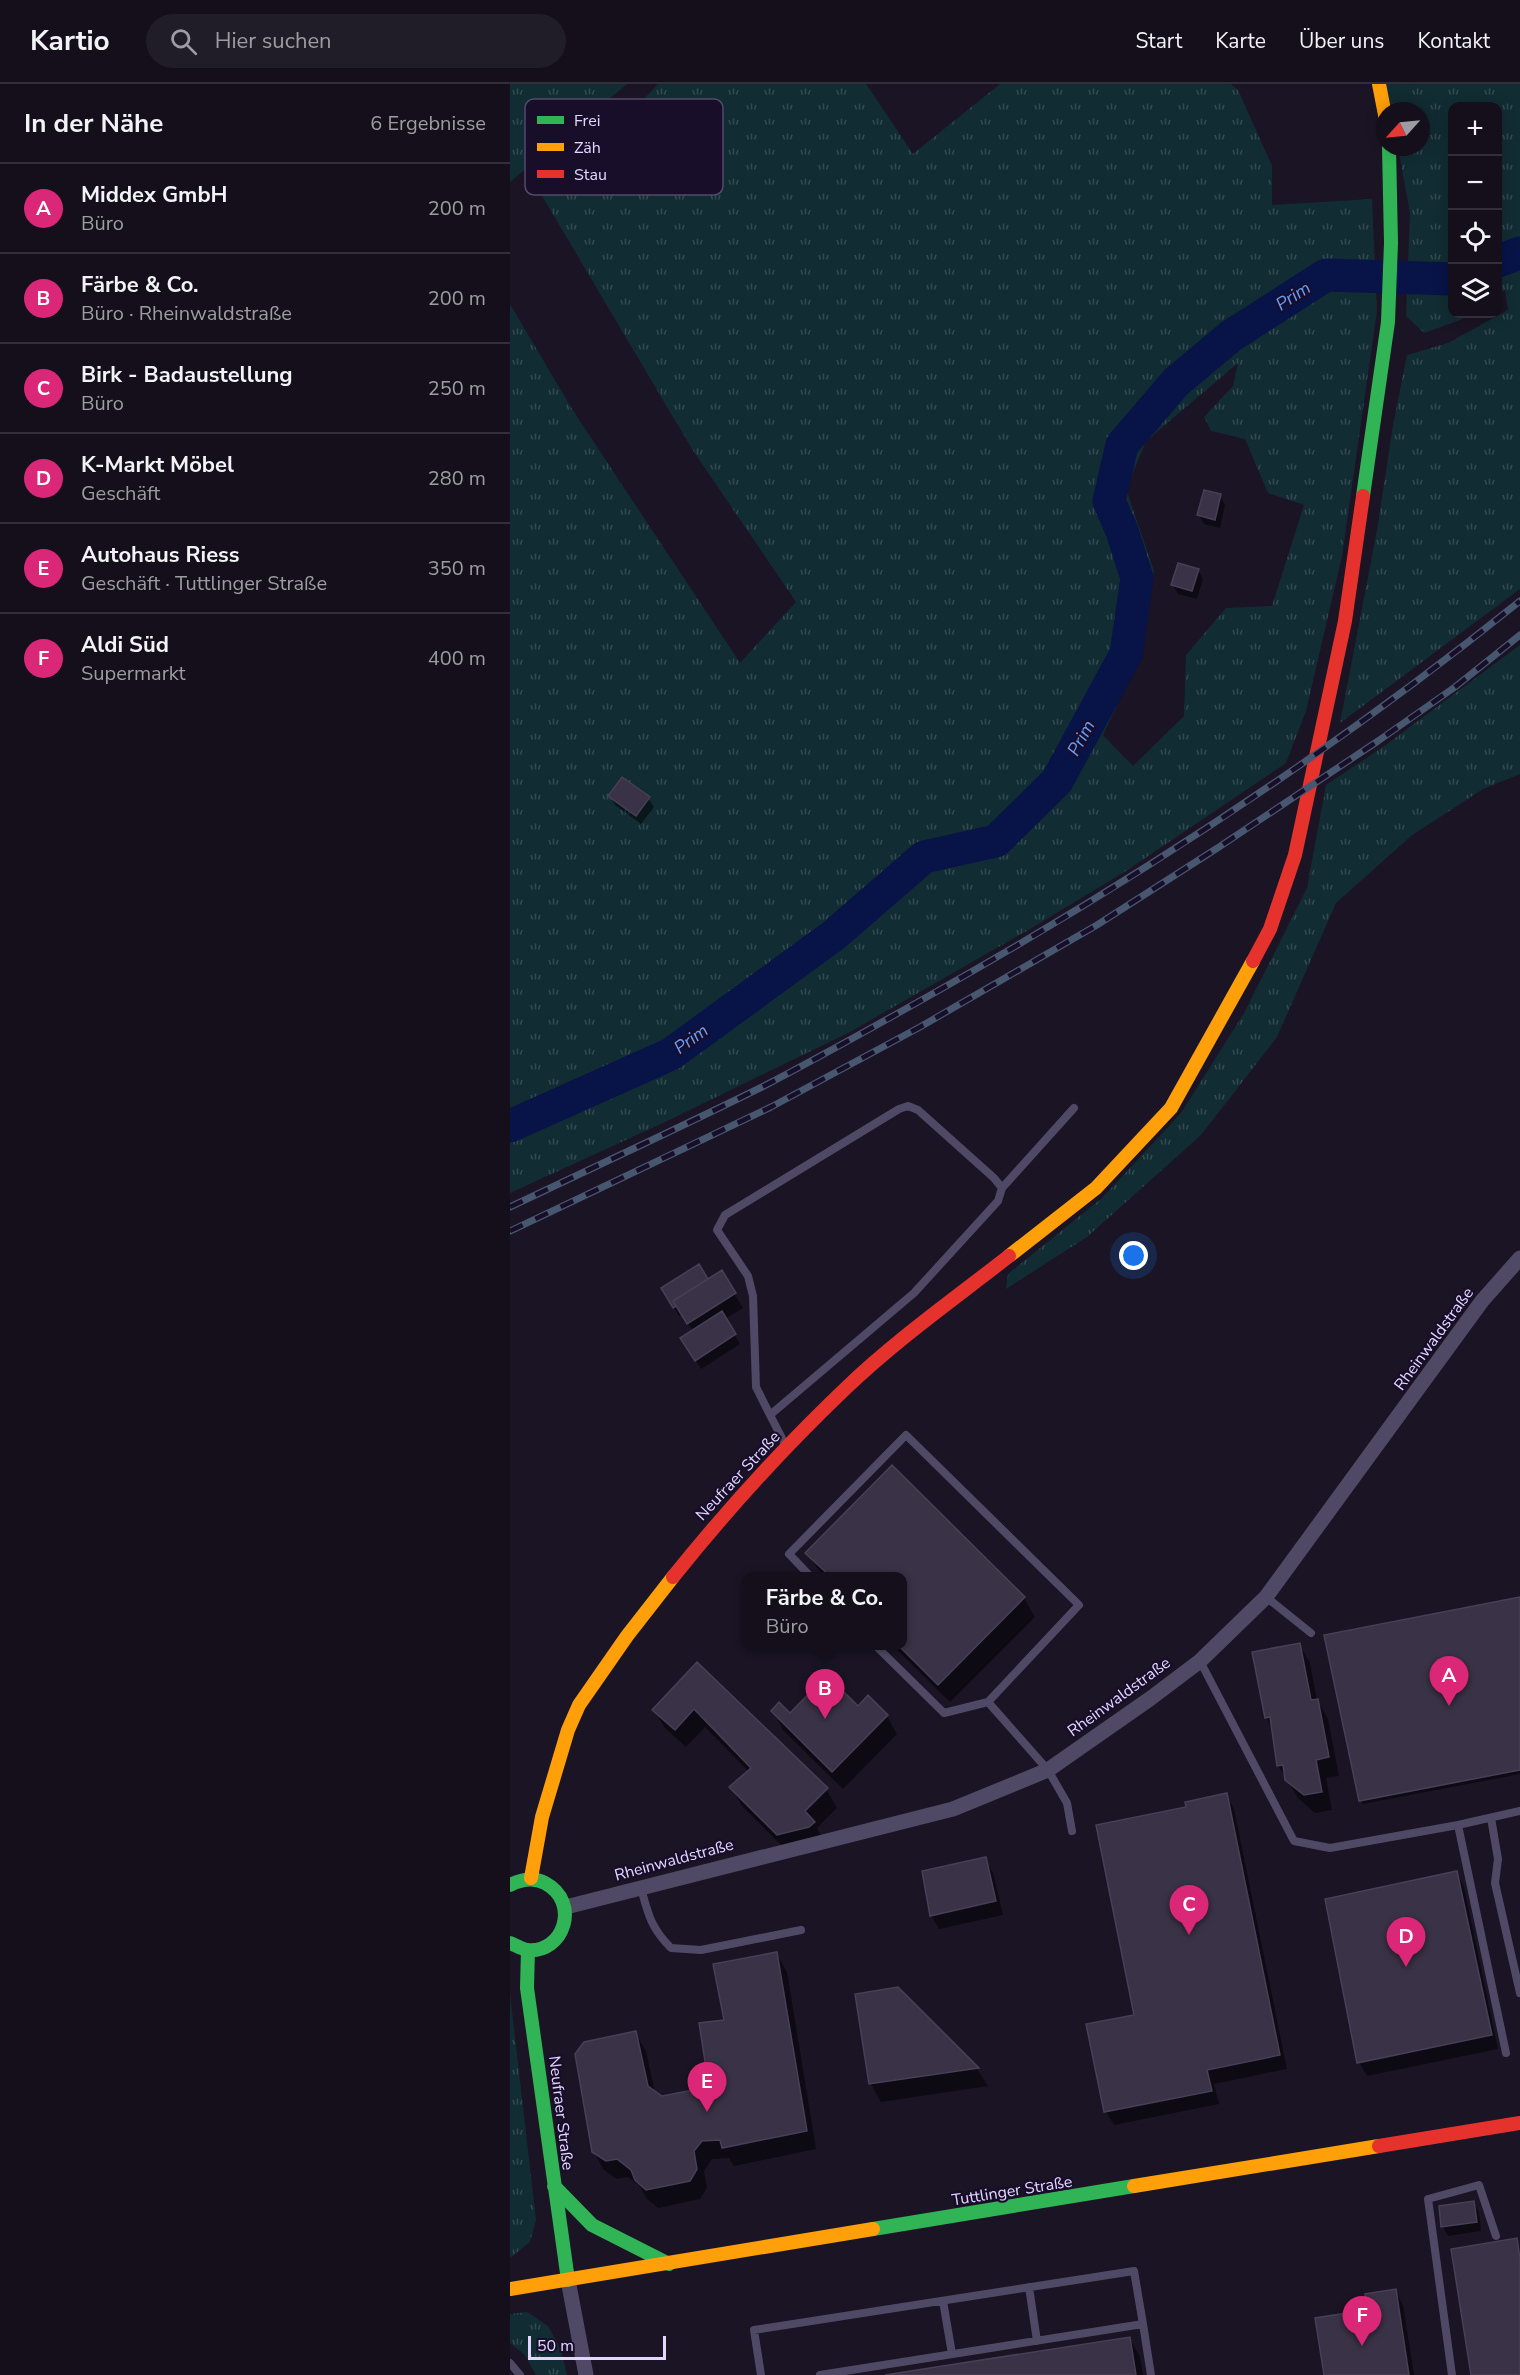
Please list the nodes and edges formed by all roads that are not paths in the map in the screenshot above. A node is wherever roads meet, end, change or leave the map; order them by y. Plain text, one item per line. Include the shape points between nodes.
1 (1379, 84) edge
2 (1382, 102) edge
3 (1389, 156) edge
4 (1074, 1108) dead end
5 (1002, 1188) junction
6 (1520, 1258) edge
7 (770, 1415) junction
8 (786, 1448) junction
9 (806, 1572) edge
10 (1266, 1598) junction
11 (1311, 1633) dead end
12 (880, 1650) edge
13 (1200, 1661) junction
14 (988, 1702) junction
15 (1048, 1770) junction
16 (1520, 1811) edge
17 (1491, 1818) junction
18 (1458, 1825) junction
19 (1072, 1831) dead end
20 (531, 1878) junction
21 (510, 1885) edge
22 (641, 1888) junction
23 (566, 1907) junction
24 (801, 1930) dead end
25 (510, 1943) edge
26 (528, 1950) junction
27 (1520, 1993) edge
28 (1506, 2053) dead end
29 (1520, 2123) edge
30 (554, 2186) junction
31 (1496, 2236) dead end
32 (669, 2264) junction
33 (568, 2280) junction
34 (1029, 2287) junction
35 (510, 2289) edge
36 (943, 2301) junction
37 (1143, 2325) junction
38 (1037, 2341) junction
39 (952, 2354) junction
40 (510, 2363) edge
41 (520, 2375) edge
42 (586, 2375) edge
43 (761, 2375) edge
44 (820, 2375) edge
45 (1151, 2375) edge
46 (1452, 2375) edge

1 - 2 street
3 - 8 street, Neufraer Straße via 1388,322 1345,621 1295,855 1270,929 1171,1107 1096,1188 915,1329
4 - 5 lane
5 - 7 lane via 998,1201 914,1293
5 - 7 lane via 918,1110 908,1106 725,1215 717,1230 747,1276 753,1296 756,1387
6 - 10 street, Rheinwaldstraße via 1482,1301
7 - 8 lane
8 - 20 street, Neufraer Straße via 711,1530 627,1636 579,1705 542,1817
9 - 14 lane via 789,1554 906,1435 1079,1605
10 - 11 lane
10 - 13 street, Rheinwaldstraße
12 - 14 lane via 944,1713
13 - 15 street, Rheinwaldstraße
13 - 18 lane via 1294,1841 1330,1848
14 - 15 lane
15 - 19 lane via 1067,1803
15 - 22 street, Rheinwaldstraße via 953,1809
16 - 17 lane
17 - 18 lane
17 - 27 lane via 1498,1859 1494,1883
18 - 28 lane
20 - 21 street
20 - 23 street via 555,1887
22 - 23 street, Rheinwaldstraße
22 - 24 lane via 649,1920 671,1948 701,1950
23 - 26 street via 559,1936 544,1947
25 - 26 street
26 - 30 street, Neufraer Straße via 527,1988
29 - 32 street, Tuttlinger Straße
30 - 32 street via 592,2225
30 - 33 street, Neufraer Straße
31 - 46 lane via 1479,2185 1428,2199
32 - 33 street, Tuttlinger Straße
33 - 35 street, Tuttlinger Straße
33 - 42 street
34 - 36 lane
34 - 37 lane via 1134,2271
34 - 38 lane
36 - 39 lane
36 - 43 lane via 754,2330
37 - 38 lane
37 - 45 lane
38 - 39 lane
39 - 44 lane
40 - 41 lane

